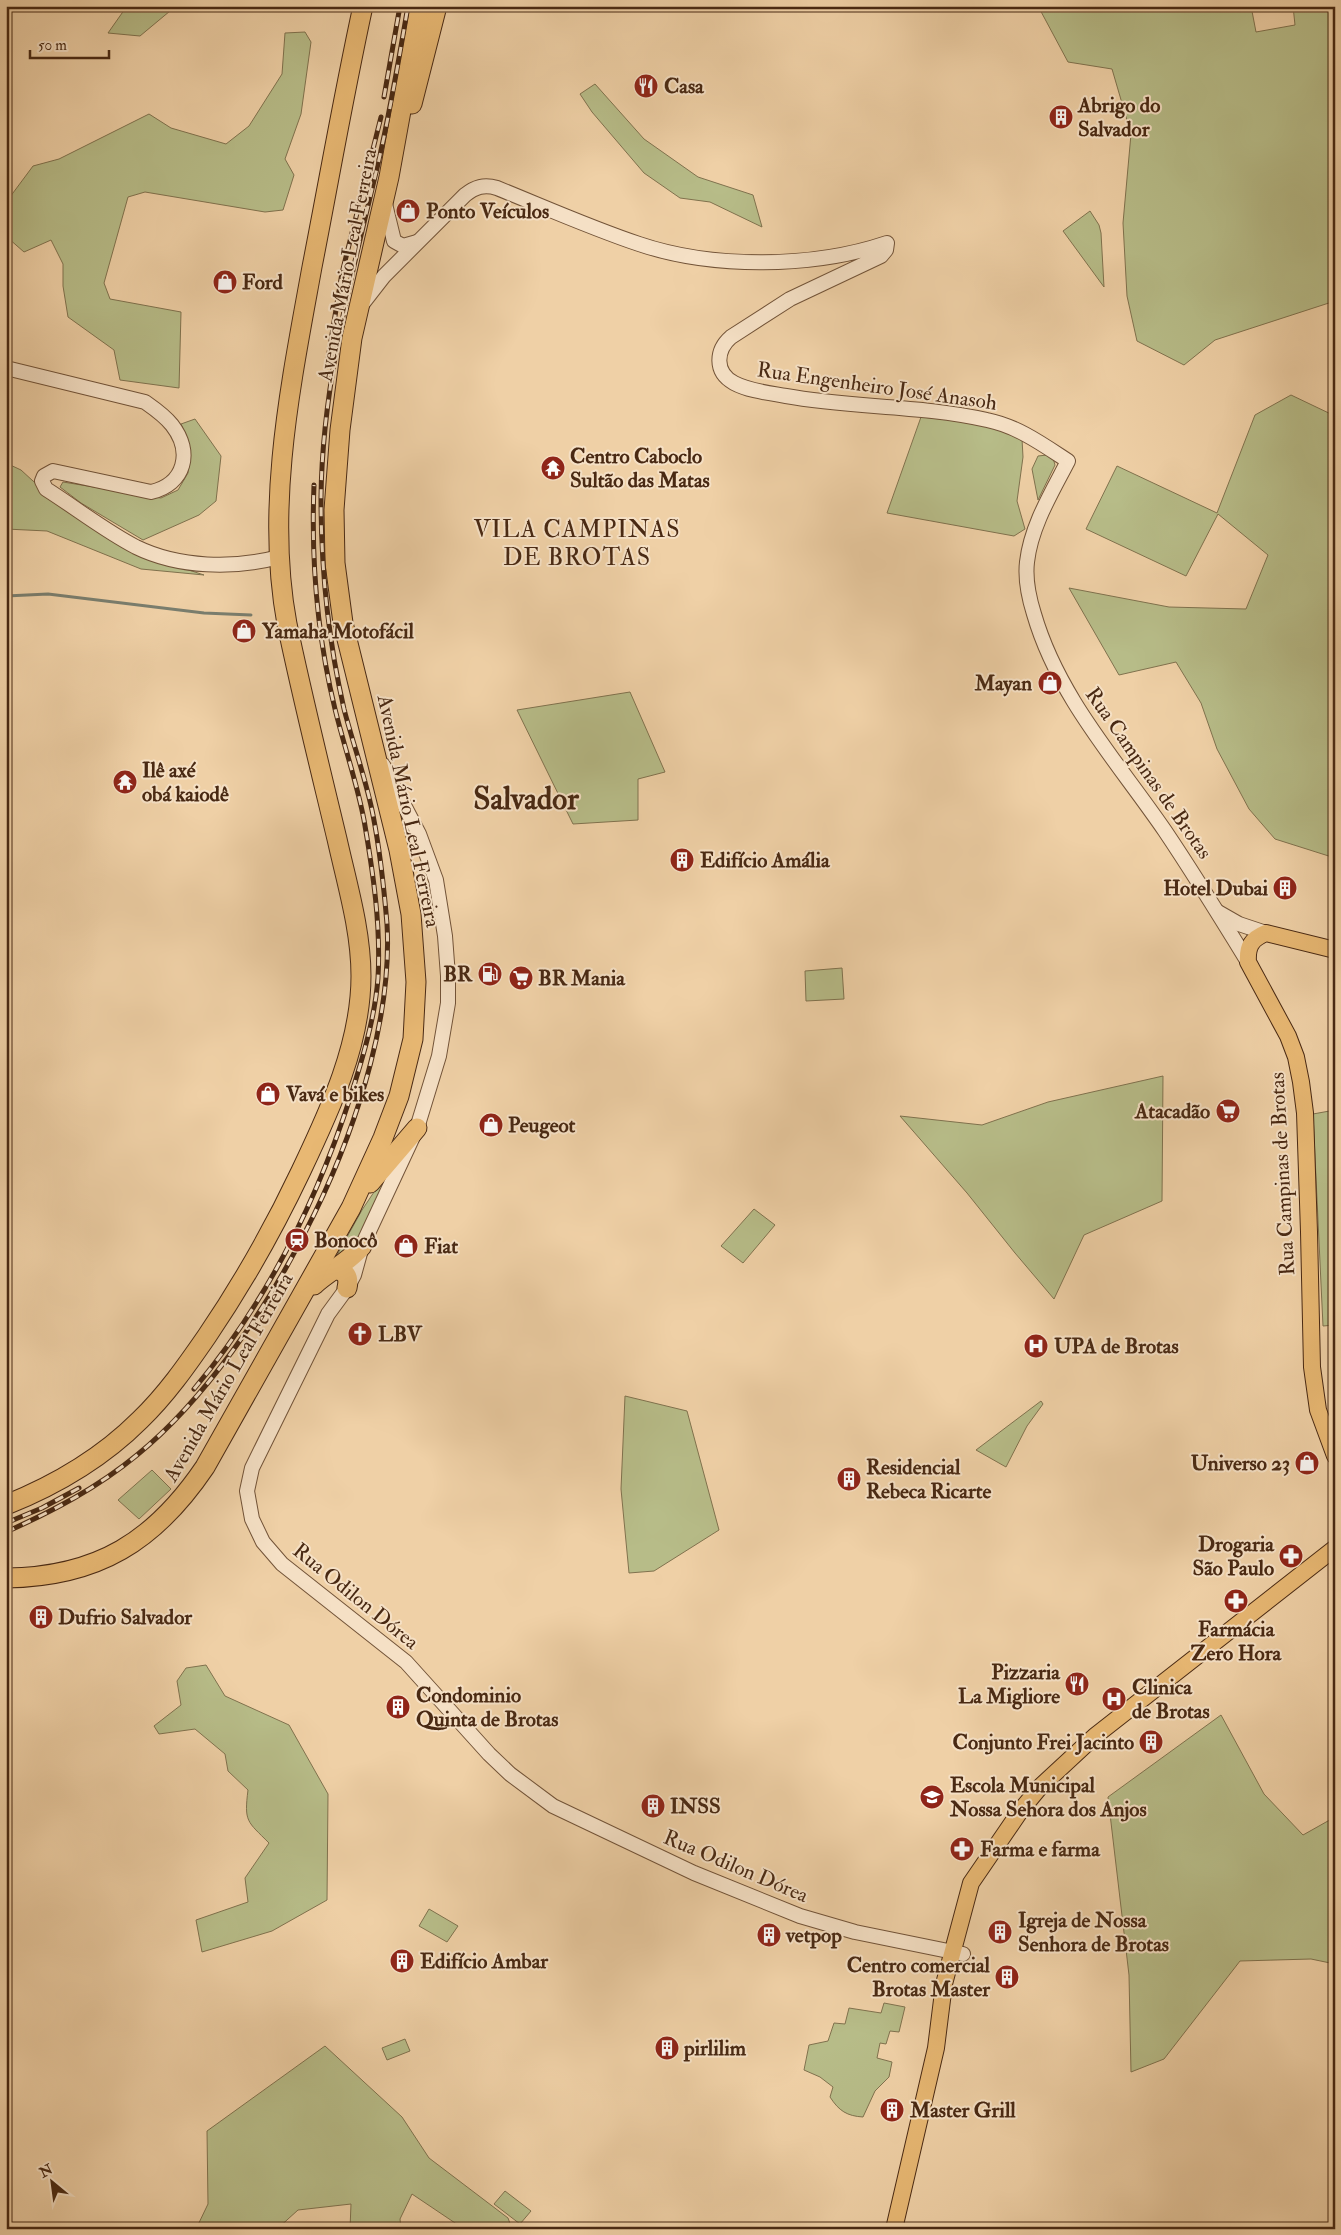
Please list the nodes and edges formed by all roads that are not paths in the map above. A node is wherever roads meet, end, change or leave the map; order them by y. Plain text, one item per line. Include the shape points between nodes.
1 (363, 6) edge
2 (420, 6) edge
3 (437, 6) edge
4 (389, 177) junction
5 (384, 196) junction
6 (418, 242) junction
7 (356, 312) junction
8 (6, 368) edge
9 (1068, 460) joint
10 (279, 558) junction
11 (372, 744) junction
12 (1215, 910) junction
13 (1266, 933) junction
14 (1335, 950) edge
15 (1248, 962) junction
16 (417, 1128) junction
17 (351, 1208) junction
18 (362, 1246) junction
19 (332, 1269) junction
20 (347, 1288) junction
21 (303, 1294) junction
22 (1335, 1456) edge
23 (6, 1505) edge
24 (1335, 1548) edge
25 (6, 1578) edge
26 (958, 1953) junction
27 (894, 2229) edge

1 - 10 highway, Avenida Mário Leal Ferreira via 295,358 281,478
2 - 4 highway, Avenida Mário Leal Ferreira
3 - 4 highway via 418,85
4 - 5 highway, Avenida Mário Leal Ferreira
5 - 6 street via 394,241 404,246
5 - 7 highway, Avenida Mário Leal Ferreira
6 - 7 street via 379,282
6 - 9 street, Rua Engenheiro José Anasoh via 470,190 483,186 497,188 640,245 716,260 764,262 811,259 887,243 880,256 790,299 731,337 724,343 718,360 726,376 734,383 753,390 800,398 990,420 1026,434
7 - 11 highway, Avenida Mário Leal Ferreira via 336,473 335,563 343,623
8 - 10 street via 145,402 159,411 173,427 182,446 184,462 180,474 163,489 151,492 53,471 42,481 46,489 129,542 156,555 192,562 235,564
9 - 12 street, Rua Campinas de Brotas via 1040,516 1027,562 1029,591 1038,627 1056,672 1083,717 1165,830
10 - 23 highway, Avenida Mário Leal Ferreira via 281,592 297,675 345,874 359,947 360,995 349,1054 330,1106 280,1214 241,1284 174,1382 141,1420 107,1449 67,1476
11 - 16 street, Rua Odilon Dórea via 419,834 436,880 445,936 448,1003 439,1056
11 - 17 highway, Avenida Mário Leal Ferreira via 412,914 416,1010 413,1040 399,1096
12 - 13 street via 1239,924
12 - 15 street, Rua Campinas de Brotas
13 - 14 main road
13 - 15 main road via 1250,944
15 - 22 main road, Rua Campinas de Brotas via 1288,1036 1301,1082 1305,1113 1312,1366 1318,1410
16 - 17 highway
16 - 18 street, Rua Odilon Dórea
17 - 21 highway, Avenida Mário Leal Ferreira
18 - 19 highway
18 - 20 street, Rua Odilon Dórea
19 - 20 highway via 344,1271
19 - 21 highway
20 - 26 street, Rua Odilon Dórea via 328,1314 252,1468 248,1491 252,1519 263,1542 282,1564 406,1662 489,1754 553,1806 694,1873 800,1916 855,1932
21 - 25 highway, Avenida Mário Leal Ferreira via 205,1467 165,1519 146,1535 102,1560 54,1573
24 - 26 main road via 1062,1765 1021,1810 995,1848
26 - 27 main road

